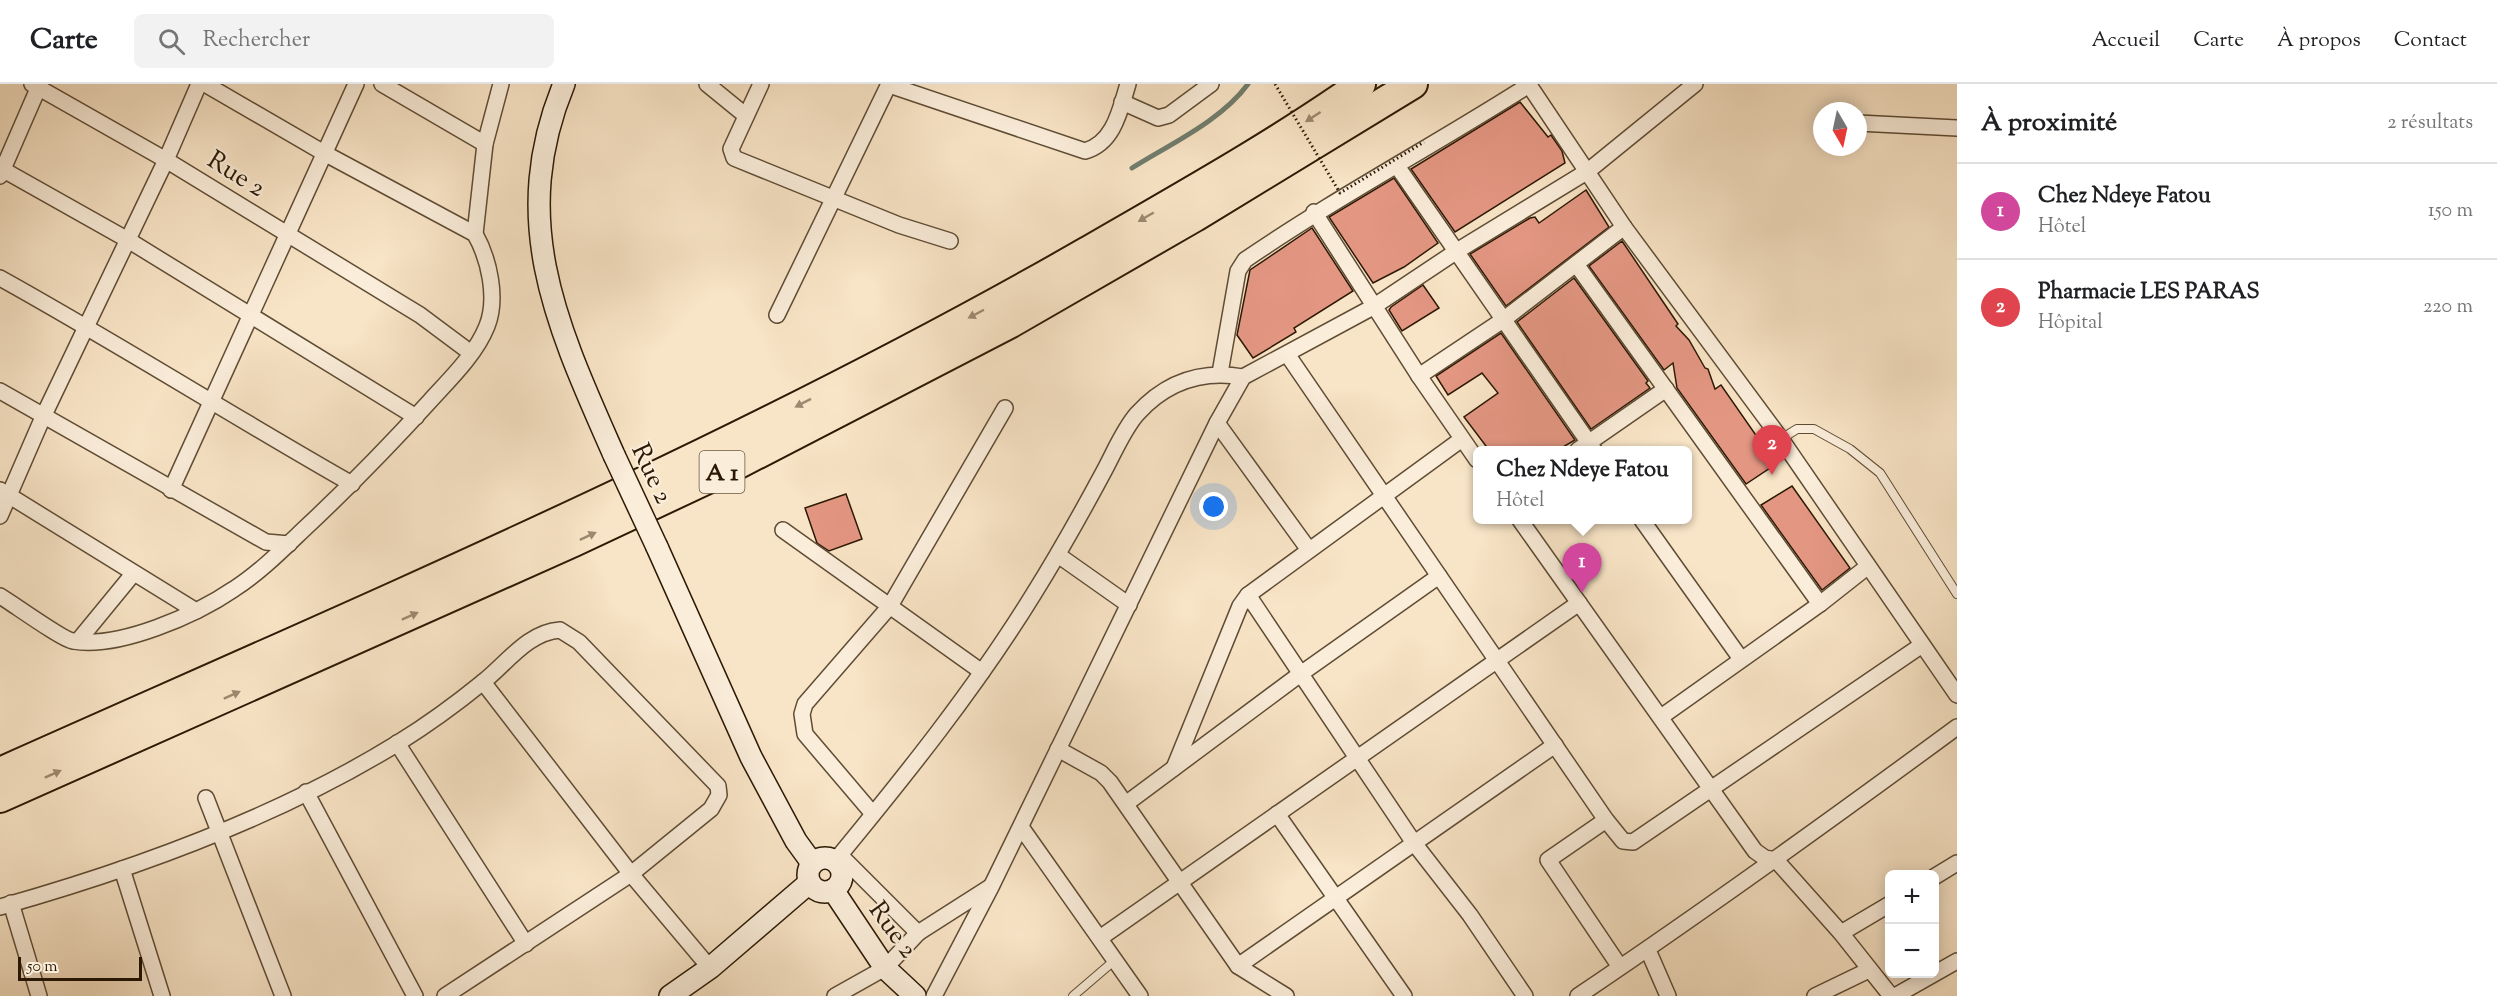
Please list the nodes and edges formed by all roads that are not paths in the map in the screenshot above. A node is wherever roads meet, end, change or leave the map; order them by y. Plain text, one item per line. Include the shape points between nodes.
1 (199, 84) edge
2 (205, 84) edge
3 (356, 84) edge
4 (382, 84) edge
5 (501, 84) edge
6 (564, 84) edge
7 (707, 84) edge
8 (761, 84) edge
9 (889, 84) edge
10 (1128, 84) edge
11 (1211, 84) edge
12 (1361, 84) edge
13 (1413, 84) edge
14 (1695, 84) edge
15 (37, 85) edge
16 (1122, 102) junction
17 (745, 115) junction
18 (1867, 123) edge
19 (1957, 128) edge
20 (485, 144) junction
21 (324, 153) junction
22 (166, 160) junction
23 (1397, 166) junction
24 (1, 171) edge
25 (1588, 171) junction
26 (832, 198) junction
27 (1314, 212) junction
28 (1624, 227) junction
29 (475, 234) junction
30 (287, 236) junction
31 (128, 240) junction
32 (950, 241) dead end
33 (1457, 251) junction
34 (1576, 264) junction
35 (0, 278) edge
36 (1373, 307) junction
37 (251, 314) junction
38 (777, 315) dead end
39 (1503, 320) junction
40 (87, 326) junction
41 (471, 353) junction
42 (1287, 354) junction
43 (1220, 373) junction
44 (1419, 376) junction
45 (1243, 377) junction
46 (1666, 389) junction
47 (0, 391) edge
48 (210, 403) junction
49 (1005, 408) dead end
50 (43, 417) junction
51 (416, 417) junction
52 (1217, 423) junction
53 (1462, 439) junction
54 (1781, 439) junction
55 (1586, 446) edge
56 (1590, 446) edge
57 (1473, 454) edge
58 (352, 484) junction
59 (171, 490) junction
60 (5, 492) edge
61 (1384, 496) junction
62 (0, 516) edge
63 (1524, 524) edge
64 (1646, 524) edge
65 (783, 530) dead end
66 (289, 544) junction
67 (1309, 550) junction
68 (1058, 555) junction
69 (1867, 567) junction
70 (134, 574) junction
71 (1439, 576) junction
72 (1957, 594) edge
73 (1248, 595) junction
74 (0, 596) edge
75 (1579, 603) junction
76 (1820, 604) junction
77 (1129, 605) junction
78 (890, 606) junction
79 (196, 611) junction
80 (78, 641) junction
81 (1922, 645) junction
82 (1741, 659) junction
83 (1497, 661) junction
84 (982, 672) junction
85 (1299, 675) junction
86 (483, 682) junction
87 (1957, 695) edge
88 (1661, 717) junction
89 (1957, 727) edge
90 (398, 743) junction
91 (1555, 745) junction
92 (1059, 749) junction
93 (1357, 759) junction
94 (1173, 768) junction
95 (0, 772) edge
96 (1712, 788) junction
97 (306, 792) junction
98 (0, 798) edge
99 (206, 798) dead end
100 (1127, 803) junction
101 (873, 814) junction
102 (1278, 814) junction
103 (1606, 820) junction
104 (1020, 827) junction
105 (219, 833) junction
106 (1414, 843) junction
107 (838, 858) junction
108 (1776, 860) junction
109 (1957, 863) edge
110 (122, 869) junction
111 (811, 873) junction
112 (630, 874) junction
113 (1939, 874) edge
114 (1181, 882) junction
115 (991, 886) junction
116 (833, 890) junction
117 (1336, 898) junction
118 (6, 905) edge
119 (1885, 907) edge
120 (918, 933) junction
121 (1841, 933) junction
122 (1100, 938) junction
123 (526, 944) junction
124 (1648, 951) junction
125 (1115, 960) junction
126 (1957, 961) edge
127 (1238, 966) junction
128 (1620, 967) junction
129 (710, 968) junction
130 (885, 968) junction
131 (1869, 970) junction
132 (858, 989) edge
133 (39, 996) edge
134 (162, 996) edge
135 (283, 996) edge
136 (415, 996) edge
137 (446, 996) edge
138 (670, 996) edge
139 (835, 996) edge
140 (915, 996) edge
141 (934, 996) edge
142 (1073, 996) edge
143 (1140, 996) edge
144 (1286, 996) edge
145 (1404, 996) edge
146 (1525, 996) edge
147 (1578, 996) edge
148 (1668, 996) edge
149 (1815, 996) edge
150 (1893, 996) edge

1 - 22 street
2 - 21 street
3 - 21 street
4 - 20 street
5 - 20 street
6 - 111 street, Rue 2, bridge via 545,137 539,175 544,268 556,317 751,757
7 - 17 street
8 - 17 street
9 - 16 street via 1085,151 1103,143
9 - 26 street
10 - 16 street
11 - 16 street via 1169,115 1158,118
12 -> 95 highway, A 1 via 1254,155 991,306 861,374 598,505
98 -> 13 highway, A 1 via 727,470 1011,323
14 - 25 street
15 - 22 street, Rue 2
15 - 24 street
17 - 26 street via 731,149 734,158
18 - 19 street
20 - 29 street
21 - 29 street
21 - 30 street
22 - 30 street, Rue 2
22 - 31 street
23 - 25 street via 1529,85
23 - 27 street
23 - 33 street
24 - 31 street
25 - 28 street
25 - 33 street
26 - 32 street
26 - 38 street
27 - 36 street
27 - 43 street via 1245,260 1238,270
28 - 34 street
28 - 54 street
29 - 41 street via 483,249 492,304 487,326
30 - 37 street
30 - 41 street, Rue 2 via 420,315
31 - 37 street
31 - 40 street
33 - 36 street
33 - 39 street
34 - 39 street
34 - 46 street
35 - 40 street
36 - 42 street
36 - 44 street
37 - 48 street
37 - 51 street
39 - 44 street
39 - 55 street
40 - 48 street
40 - 50 street
41 - 51 street
42 - 45 street
42 - 61 street
43 - 45 street
43 - 68 street via 1200,375 1166,388 1137,414
44 - 53 street
45 - 52 street
46 - 56 street
46 - 76 street
47 - 50 street
48 - 58 street
48 - 59 street
49 - 78 street
50 - 59 street
50 - 60 street
51 - 58 street
52 - 67 street
52 - 77 street
53 - 57 street
53 - 61 street
54 - 69 street
54 - 72 lane via 1797,429 1814,429 1850,449 1880,473
58 - 66 street
59 - 66 street via 266,542
60 - 62 street
60 - 70 street
61 - 67 street
61 - 71 street
63 - 75 street
64 - 82 street
65 - 78 street
66 - 79 street via 235,589
67 - 73 street
68 - 77 street
68 - 84 street
69 - 76 street
69 - 81 street
70 - 79 street
70 - 80 street
71 - 83 street
71 - 85 street
73 - 85 street
73 - 94 street
74 - 80 street via 68,639
75 - 83 street
75 - 88 street
76 - 82 street
77 - 92 street
78 - 84 street
78 - 101 street via 813,692 802,714 805,734
79 - 80 street via 101,642
81 - 87 street
81 - 96 street
82 - 88 street
83 - 91 street
83 - 93 street
84 - 101 street
85 - 93 street
85 - 94 street
86 - 90 street
86 - 112 street
86 - 112 street via 541,634 560,630 569,634 718,786 719,795 711,809
88 - 96 street
89 - 108 street
90 - 97 street
90 - 123 street
91 - 103 street
91 - 106 street
92 - 100 street via 1101,773
92 - 104 street
93 - 102 street
93 - 106 street
94 - 100 street
96 - 103 street via 1633,842 1623,841
96 - 108 street via 1755,851
97 - 105 street
97 - 136 street
99 - 105 street
100 - 114 street
101 - 107 street
102 - 114 street
102 - 117 street
103 - 128 street via 1548,860
104 - 115 street
104 - 122 street
105 - 110 street
105 - 135 street
106 - 117 street
106 - 146 street via 1470,915
107 - 111 street via 827,858
107 - 116 street via 842,876
107 - 120 street
108 - 121 street
108 - 124 street
109 - 113 street
110 - 118 street
110 - 134 street
111 - 116 street via 822,892
111 - 129 street
112 - 123 street
112 - 129 street
114 - 122 street
114 - 127 street
115 - 120 street
115 - 141 street
116 - 130 street, Rue 2
117 - 127 street
117 - 145 street
118 - 133 street
119 - 121 street
120 - 130 street
121 - 131 street
122 - 125 street
123 - 137 street
124 - 128 street
124 - 148 street
125 - 142 lane
125 - 143 street
126 - 150 street
127 - 144 street
128 - 147 street
129 - 138 street
130 - 132 street
130 - 140 street, Rue 2
131 - 149 street
131 - 150 street
132 - 139 street

